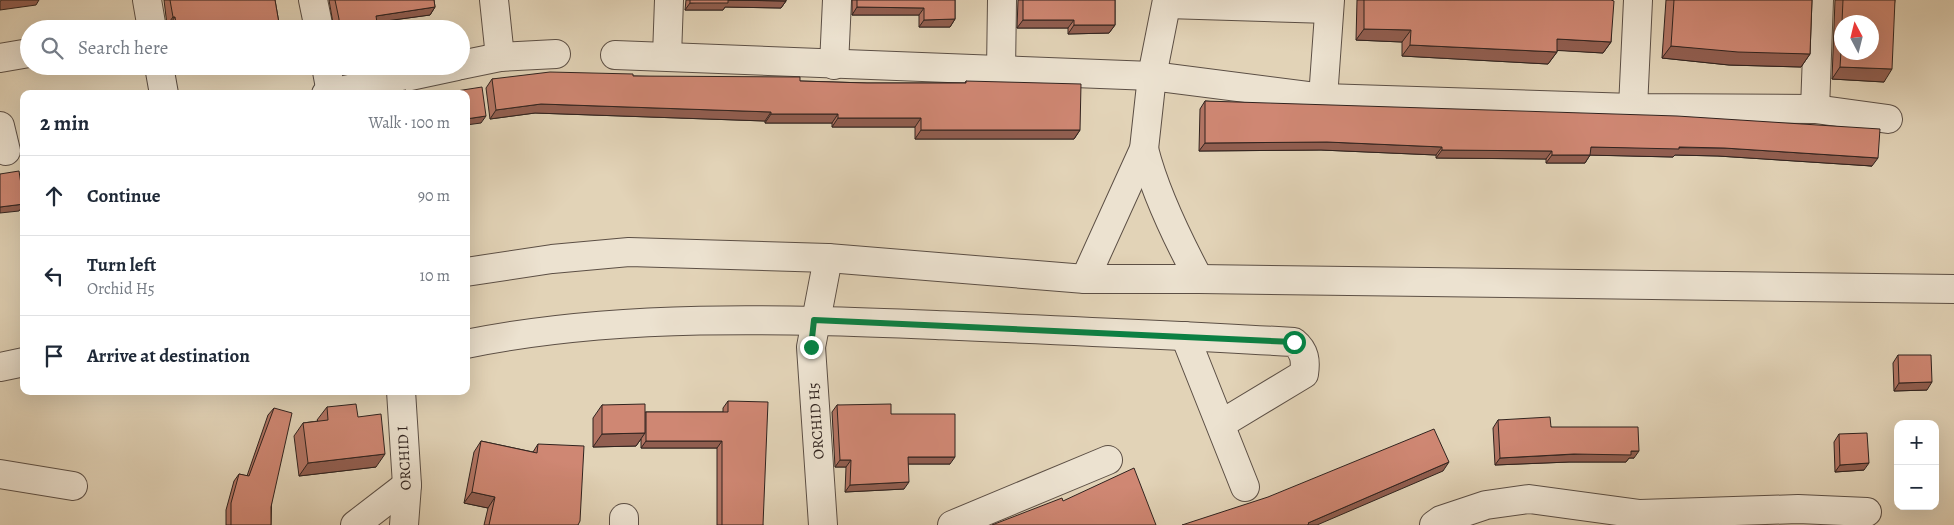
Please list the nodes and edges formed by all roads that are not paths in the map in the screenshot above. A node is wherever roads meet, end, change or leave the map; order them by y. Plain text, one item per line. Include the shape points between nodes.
1 (147, 0) edge
2 (313, 0) edge
3 (494, 0) edge
4 (669, 0) edge
5 (837, 0) edge
6 (1002, 0) edge
7 (1638, 0) edge
8 (1819, 0) edge
9 (1167, 2) edge
10 (1330, 5) edge
11 (150, 20) edge
12 (316, 20) edge
13 (556, 54) dead end
14 (20, 55) edge
15 (616, 55) dead end
16 (667, 56) junction
17 (500, 57) junction
18 (0, 58) edge
19 (470, 63) edge
20 (834, 65) junction
21 (1001, 70) junction
22 (161, 75) edge
23 (327, 75) edge
24 (414, 75) edge
25 (1152, 76) junction
26 (163, 90) edge
27 (329, 90) edge
28 (343, 90) edge
29 (1324, 98) junction
30 (1633, 108) junction
31 (1815, 108) junction
32 (1888, 119) dead end
33 (1143, 161) junction
34 (828, 258) junction
35 (470, 271) edge
36 (1199, 278) junction
37 (1085, 279) junction
38 (1954, 288) edge
39 (814, 320) junction
40 (1185, 336) junction
41 (470, 343) edge
42 (20, 363) edge
43 (0, 367) edge
44 (401, 395) edge
45 (1221, 424) junction
46 (1108, 460) dead end
47 (0, 474) edge
48 (407, 485) junction
49 (74, 486) dead end
50 (1245, 487) dead end
51 (1867, 512) dead end
52 (1798, 517) edge
53 (1604, 518) edge
54 (1640, 520) edge
55 (355, 525) edge
56 (404, 525) edge
57 (823, 525) edge
58 (952, 525) edge
59 (1434, 525) edge

1 - 11 street
2 - 12 street
3 - 17 street
4 - 16 street
5 - 20 street
6 - 21 street
7 - 30 street
8 - 31 street
9 - 10 street
9 - 25 street
10 - 29 street
13 - 17 street
14 - 18 street
15 - 16 street
16 - 20 street
17 - 19 street
20 - 21 street
21 - 25 street
22 - 26 street
23 - 27 street
24 - 28 street
25 - 29 street
25 - 33 street
29 - 30 street
30 - 31 street
31 - 32 street
33 - 36 street
33 - 37 street
34 - 35 street via 629,252
34 - 37 street
34 - 39 street, ORCHID H5
36 - 37 street
36 - 38 street
39 - 40 street
39 - 41 street via 571,326
39 - 57 street, ORCHID H5 via 811,347
40 - 45 street
40 - 45 street via 1294,342 1304,353 1304,374
42 - 43 street
44 - 48 street, ORCHID I
45 - 50 street
46 - 58 street
47 - 49 street
48 - 55 street
48 - 56 street, ORCHID I
51 - 52 street
52 - 54 street
53 - 54 street
53 - 59 street via 1528,499 1486,505

